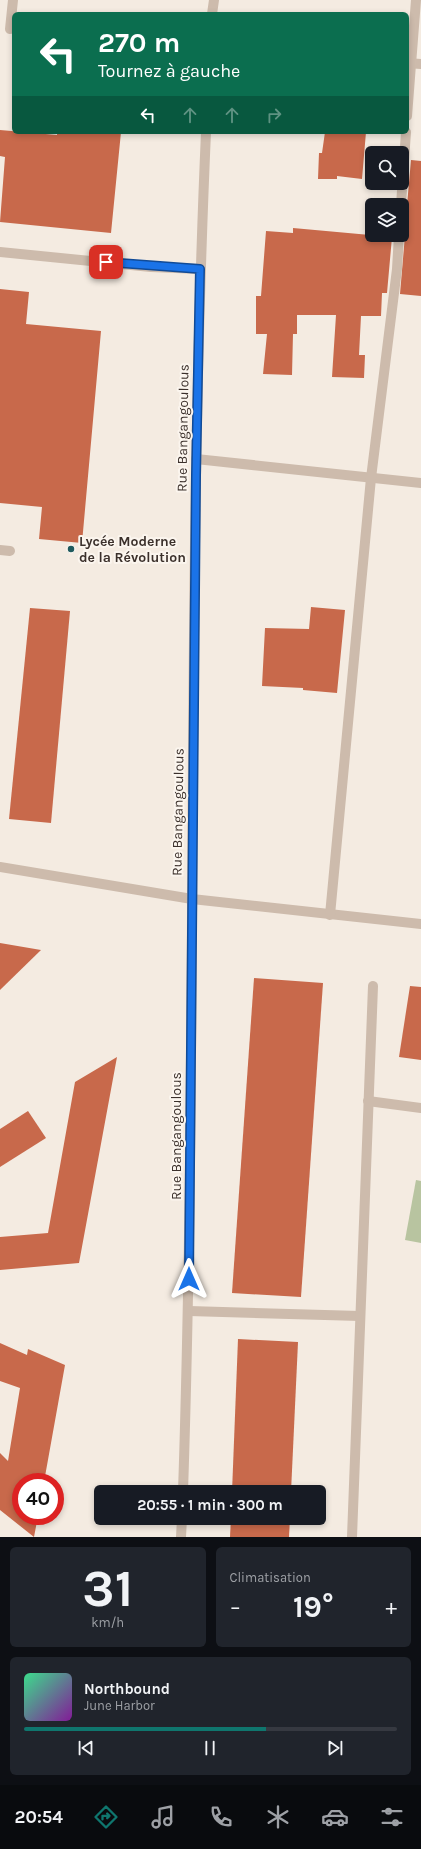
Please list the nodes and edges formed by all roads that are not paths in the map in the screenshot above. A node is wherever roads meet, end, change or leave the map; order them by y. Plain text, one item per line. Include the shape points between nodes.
1 (13, 0) edge
2 (214, 0) edge
3 (416, 0) edge
4 (212, 12) edge
5 (8, 29) edge
6 (409, 63) edge
7 (421, 64) edge
8 (206, 134) edge
9 (406, 134) edge
10 (401, 198) edge
11 (399, 242) edge
12 (0, 252) edge
13 (200, 269) junction
14 (196, 459) junction
15 (371, 478) junction
16 (421, 483) edge
17 (0, 867) edge
18 (192, 899) junction
19 (330, 915) junction
20 (421, 924) edge
21 (373, 986) dead end
22 (368, 1101) junction
23 (421, 1108) edge
24 (189, 1311) junction
25 (360, 1316) junction
26 (183, 1485) edge
27 (182, 1525) edge
28 (181, 1537) edge
29 (352, 1537) edge

1 - 5 street
2 - 4 street
3 - 6 street
6 - 7 street
8 - 13 street, Rue Bangangoulous
9 - 10 street
11 - 15 street
12 - 13 street via 151,267
13 - 14 street, Rue Bangangoulous
14 - 15 street
14 - 18 street, Rue Bangangoulous
15 - 16 street
15 - 19 street
17 - 18 street
18 - 19 street
18 - 24 street, Rue Bangangoulous
19 - 20 street
21 - 22 street
22 - 23 street
22 - 25 street
24 - 25 street
24 - 26 street, Rue Bangangoulous
25 - 29 street
27 - 28 street

